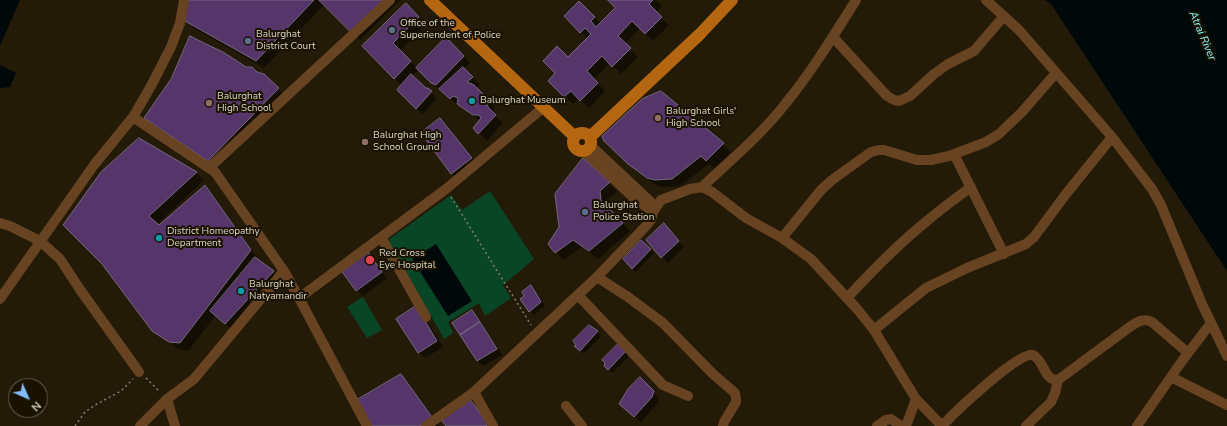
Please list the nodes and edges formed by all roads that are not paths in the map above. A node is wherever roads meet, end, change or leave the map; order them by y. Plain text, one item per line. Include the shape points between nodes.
1 (184, 0) edge
2 (390, 0) edge
3 (430, 0) edge
4 (732, 0) edge
5 (856, 0) edge
6 (986, 0) edge
7 (1004, 16) junction
8 (833, 37) junction
9 (1056, 73) junction
10 (544, 107) junction
11 (133, 116) junction
12 (1112, 137) junction
13 (588, 144) junction
14 (954, 154) junction
15 (209, 168) junction
16 (702, 187) junction
17 (971, 187) junction
18 (654, 209) junction
19 (0, 223) edge
20 (381, 237) junction
21 (782, 238) junction
22 (40, 242) junction
23 (1004, 254) junction
24 (284, 271) junction
25 (597, 277) junction
26 (578, 295) junction
27 (299, 298) junction
28 (847, 298) junction
29 (0, 299) edge
30 (426, 317) dead end
31 (1211, 323) junction
32 (874, 330) junction
33 (1188, 353) junction
34 (1227, 356) edge
35 (139, 372) road end
36 (1171, 377) junction
37 (1058, 380) junction
38 (474, 392) junction
39 (688, 396) dead end
40 (167, 399) junction
41 (916, 399) junction
42 (1227, 405) edge
43 (566, 406) dead end
44 (140, 426) edge
45 (175, 426) edge
46 (367, 426) edge
47 (426, 426) edge
48 (493, 426) edge
49 (582, 426) edge
50 (723, 426) edge
51 (877, 426) edge
52 (901, 426) edge
53 (906, 426) edge
54 (942, 426) edge
55 (1026, 426) edge
56 (1137, 426) edge

1 - 11 street via 180,23 171,47
2 - 15 street
3 - 10 main road
4 - 13 main road
5 - 8 street
6 - 7 street
7 - 8 street via 974,51 948,64 910,96 899,101 888,96
7 - 9 street
8 - 16 street via 785,104 747,145
9 - 12 street
9 - 14 street via 999,134 986,142
10 - 13 main road via 575,137 582,133
10 - 20 street via 446,189
11 - 15 street
11 - 22 street via 94,165
12 - 23 street via 1034,237 1026,244
12 - 31 street via 1152,189
13 - 18 street
14 - 17 street
14 - 21 street via 931,160 917,160 884,150 871,152 821,190
15 - 24 street via 215,172
16 - 18 street via 661,200
16 - 21 street via 746,218
17 - 23 street
17 - 28 street via 926,222 875,268
18 - 25 street via 645,227
19 - 22 street
20 - 27 street
20 - 30 street
21 - 28 street via 811,259
22 - 29 street
22 - 35 street via 60,259
23 - 32 street via 926,288
24 - 27 street
24 - 40 street via 194,379
25 - 26 street
25 - 50 street via 663,323 734,393 736,402
26 - 38 street
26 - 39 street via 663,385
27 - 46 street
28 - 32 street
31 - 33 street
31 - 34 street
32 - 41 street
33 - 36 street
33 - 37 street via 1152,322 1138,321
36 - 42 street
36 - 56 street
37 - 54 street via 1048,376 1035,356 1028,355 987,384
37 - 55 street via 1051,402
38 - 47 street
38 - 48 street
40 - 44 street
40 - 45 street
41 - 53 street
41 - 54 street
43 - 49 street
51 - 52 street via 891,420

